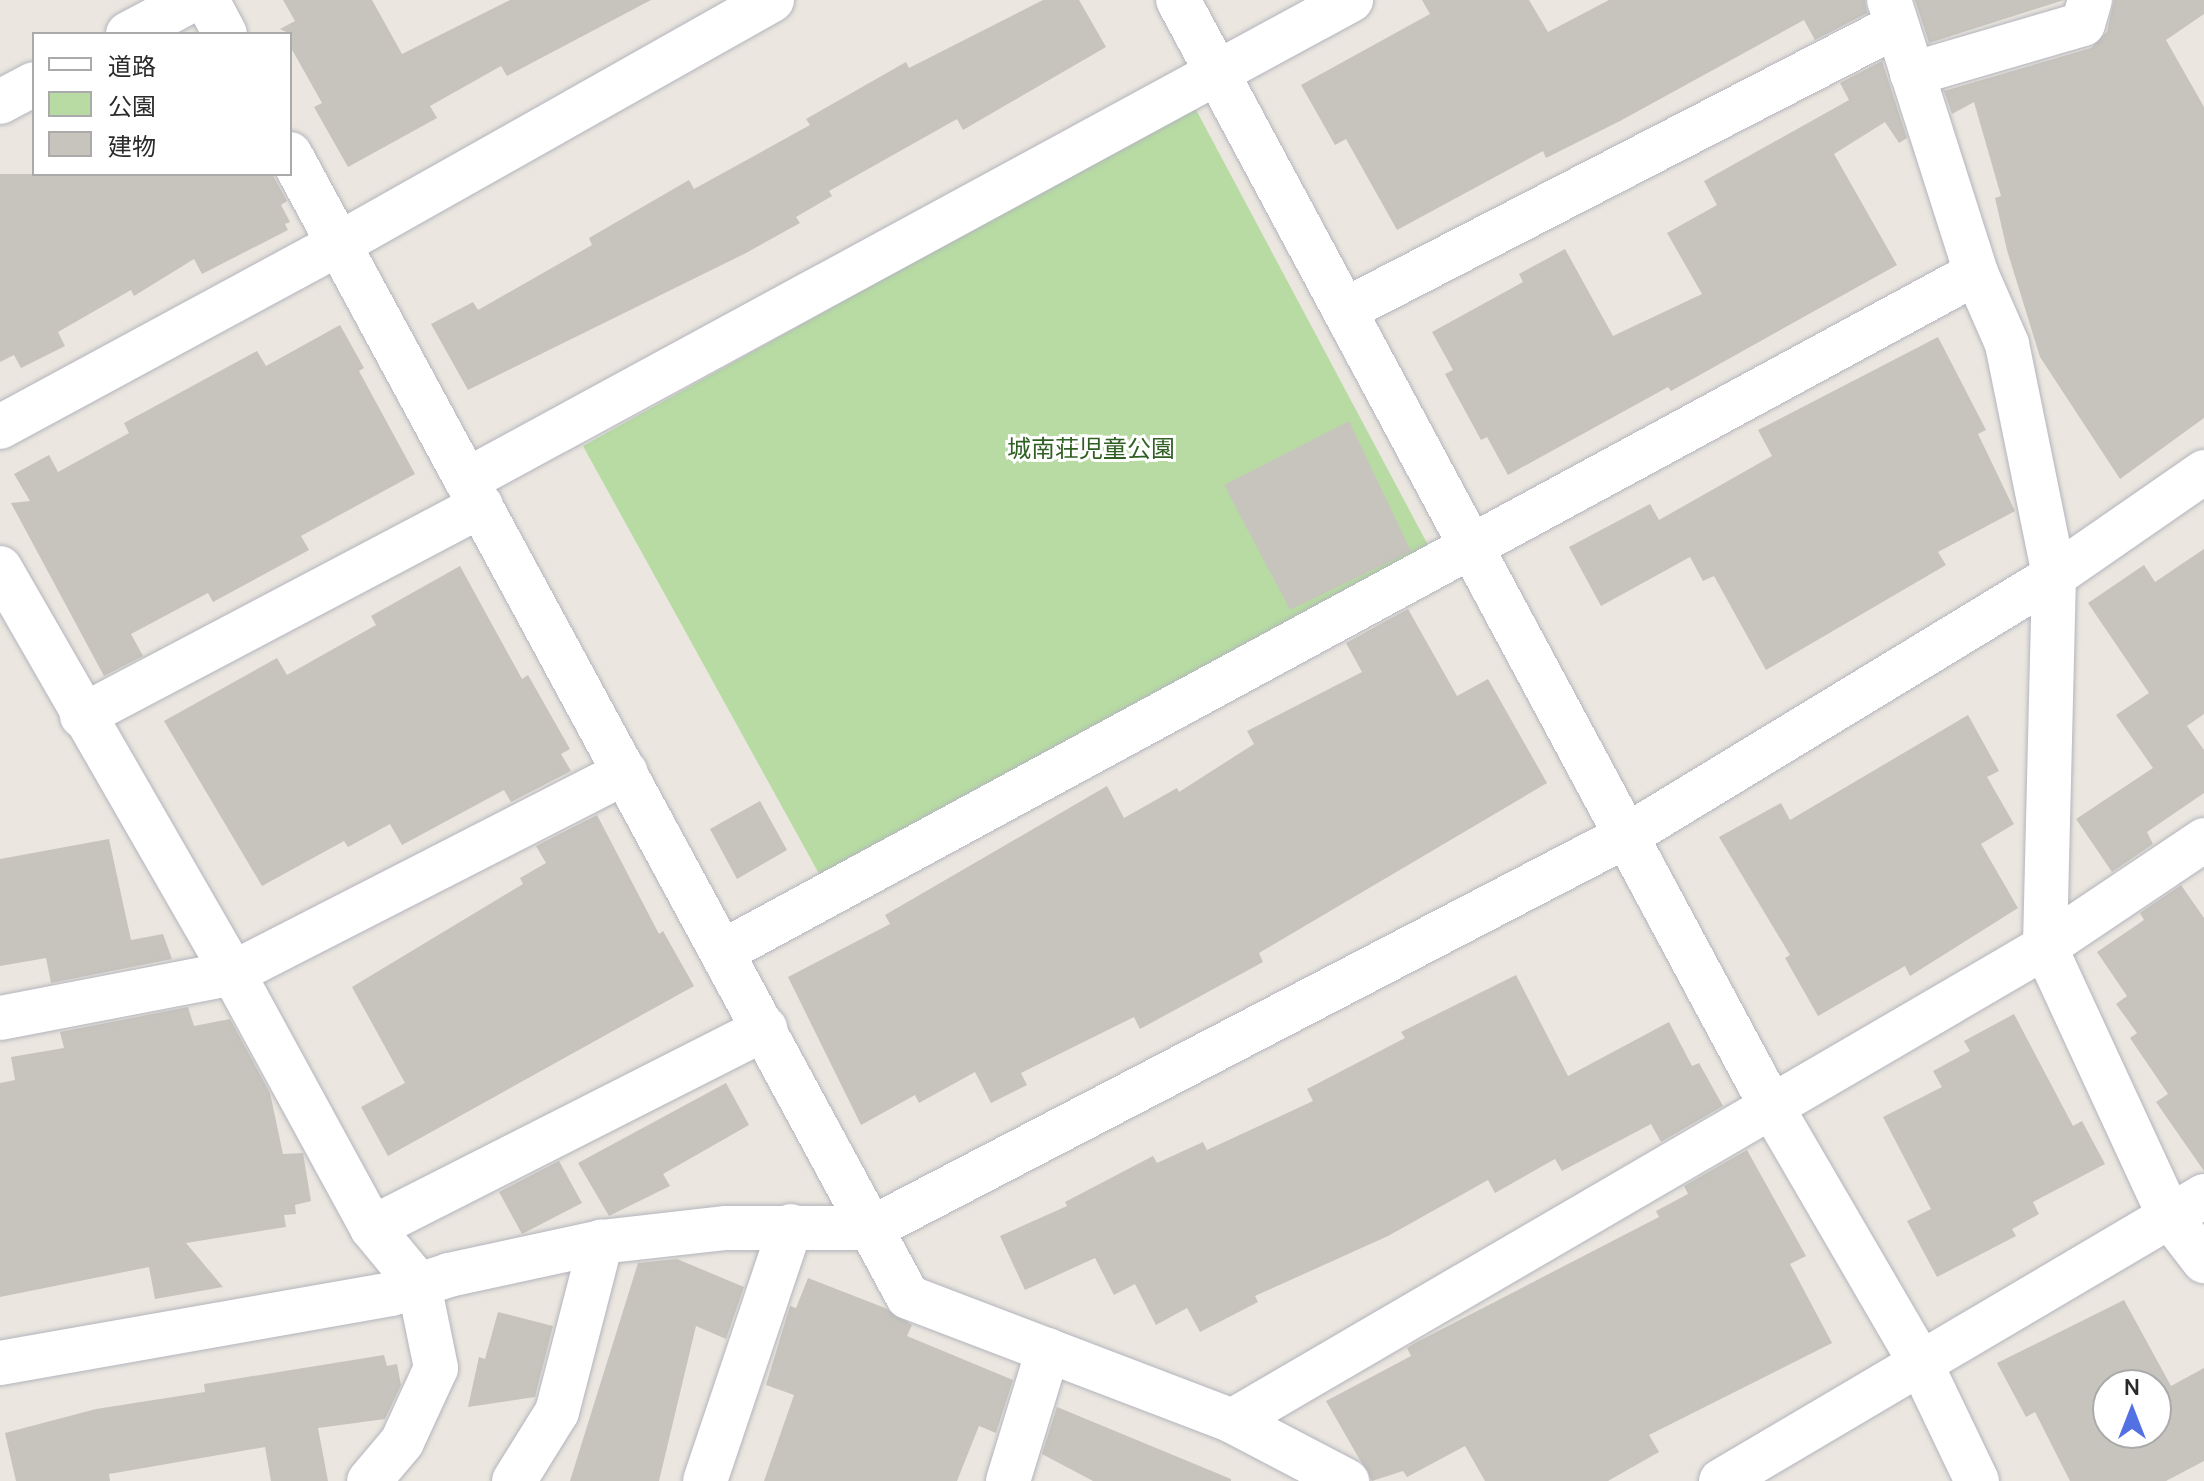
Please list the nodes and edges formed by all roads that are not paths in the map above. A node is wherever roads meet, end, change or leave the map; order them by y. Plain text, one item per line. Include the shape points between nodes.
1 (192, 0) edge
2 (207, 0) edge
3 (772, 0) edge
4 (1178, 0) edge
5 (1351, 0) edge
6 (2090, 0) edge
7 (1892, 13) edge
8 (132, 32) edge
9 (224, 32) edge
10 (1218, 73) junction
11 (1912, 74) junction
12 (32, 85) edge
13 (0, 102) edge
14 (292, 158) edge
15 (339, 244) junction
16 (1976, 273) junction
17 (1345, 310) junction
18 (0, 427) edge
19 (2204, 472) edge
20 (474, 493) junction
21 (1474, 548) junction
22 (0, 568) edge
23 (2054, 576) junction
24 (82, 716) junction
25 (625, 772) junction
26 (1628, 835) junction
27 (2204, 840) edge
28 (2045, 947) junction
29 (722, 952) junction
30 (233, 973) junction
31 (0, 1018) edge
32 (765, 1029) junction
33 (1770, 1104) junction
34 (2187, 1206) edge
35 (791, 1226) junction
36 (372, 1228) junction
37 (872, 1228) junction
38 (601, 1242) junction
39 (2204, 1261) edge
40 (419, 1285) junction
41 (1048, 1350) junction
42 (1920, 1362) junction
43 (0, 1363) edge
44 (1232, 1421) junction
45 (369, 1481) edge
46 (514, 1481) edge
47 (705, 1481) edge
48 (1008, 1481) edge
49 (1347, 1481) edge
50 (1721, 1481) edge
51 (1977, 1481) edge

1 - 8 street
2 - 9 street
3 - 15 street
4 - 10 street
5 - 10 street
6 - 11 street via 2083,24
7 - 11 street
7 - 17 street
10 - 17 street
10 - 20 street
11 - 16 street
12 - 13 street
14 - 15 street
15 - 18 street
15 - 20 street
16 - 21 street
16 - 23 street via 2007,344
17 - 21 street
19 - 23 street
20 - 24 street
20 - 25 street
21 - 26 street
21 - 29 street
22 - 24 street
23 - 26 street
23 - 28 street
24 - 30 street
25 - 29 street
25 - 30 street
26 - 33 street
26 - 37 street
27 - 28 street
28 - 33 street
28 - 34 street
29 - 32 street
30 - 31 street
30 - 36 street
32 - 36 street
32 - 37 street
33 - 42 street
33 - 44 street
34 - 39 street
34 - 42 street
35 - 37 street
35 - 38 street
35 - 47 street
36 - 40 street
37 - 41 street via 908,1297
38 - 40 street
38 - 46 street via 557,1412
40 - 43 street
40 - 45 street via 436,1368 402,1442
41 - 44 street
41 - 48 street
42 - 50 street
42 - 51 street
44 - 49 street

